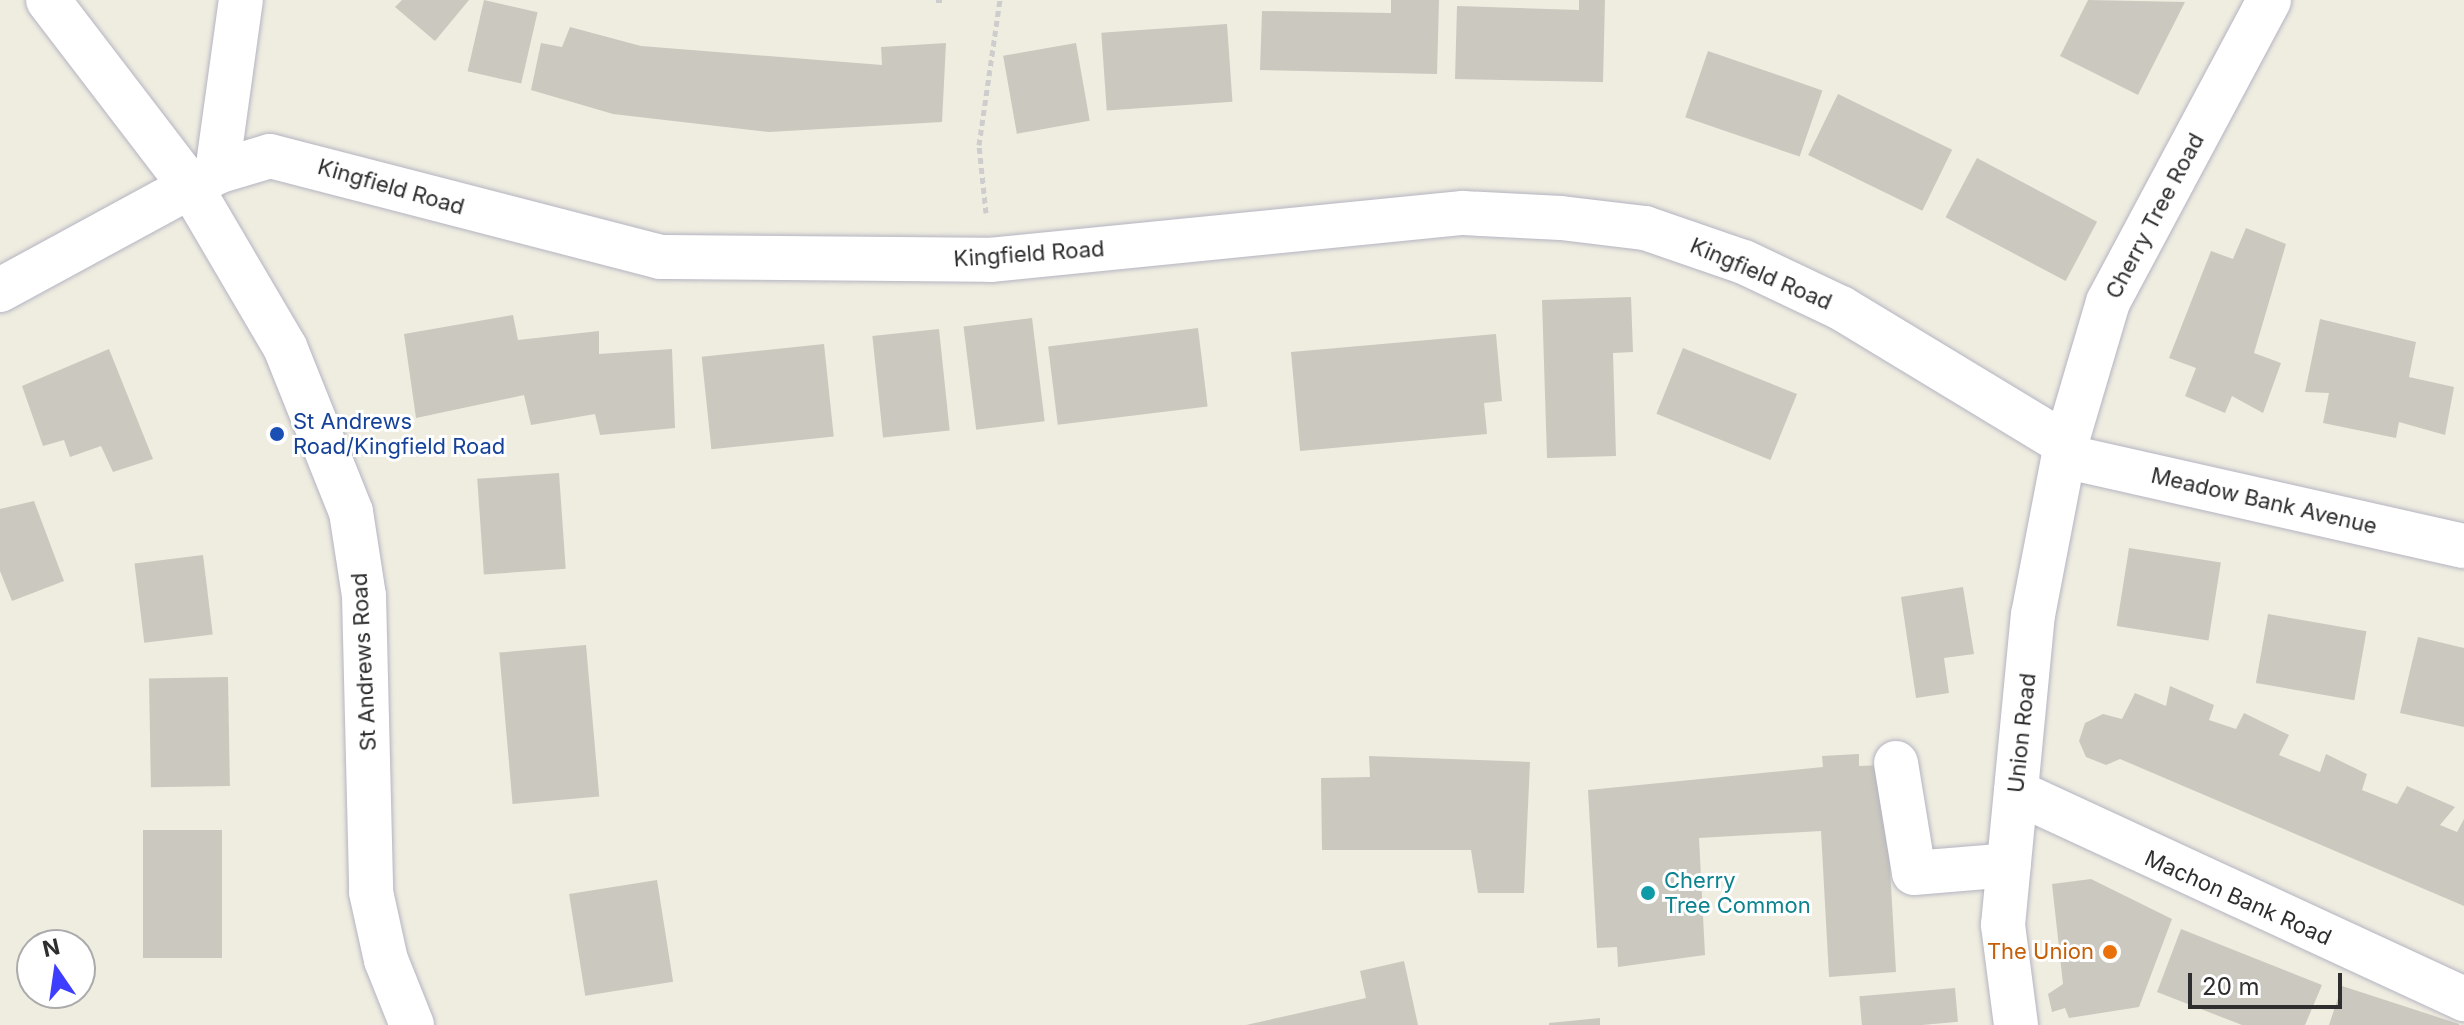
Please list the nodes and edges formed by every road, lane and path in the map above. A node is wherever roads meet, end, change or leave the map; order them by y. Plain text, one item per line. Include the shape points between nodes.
1 (48, 0) edge
2 (241, 0) edge
3 (936, 0) edge
4 (944, 0) edge
5 (1000, 0) edge
6 (2269, 0) edge
7 (204, 180) junction
8 (990, 260) junction
9 (0, 290) edge
10 (2065, 450) junction
11 (2464, 546) edge
12 (1896, 763) dead end
13 (2016, 792) junction
14 (2009, 865) junction
15 (2464, 999) edge
16 (412, 1025) edge
17 (2016, 1025) edge

1 - 7 street
2 - 7 street
3 - 4 path
5 - 8 path via 979,145
6 - 10 street, Cherry Tree Road via 2108,302
7 - 8 street, Kingfield Road via 270,156 333,168 547,233 660,257
7 - 9 street, Kingfield Road
7 - 16 street, St Andrews Road via 285,347 351,512 364,596 371,892 386,960
8 - 10 street, Kingfield Road via 1463,213 1645,228 1744,262 1841,308
10 - 11 street, Meadow Bank Avenue
10 - 13 street, Union Road via 2033,615
12 - 14 street via 1914,873
13 - 14 street, Union Road
13 - 15 street, Machon Bank Road
14 - 17 street, Union Road via 2003,925

